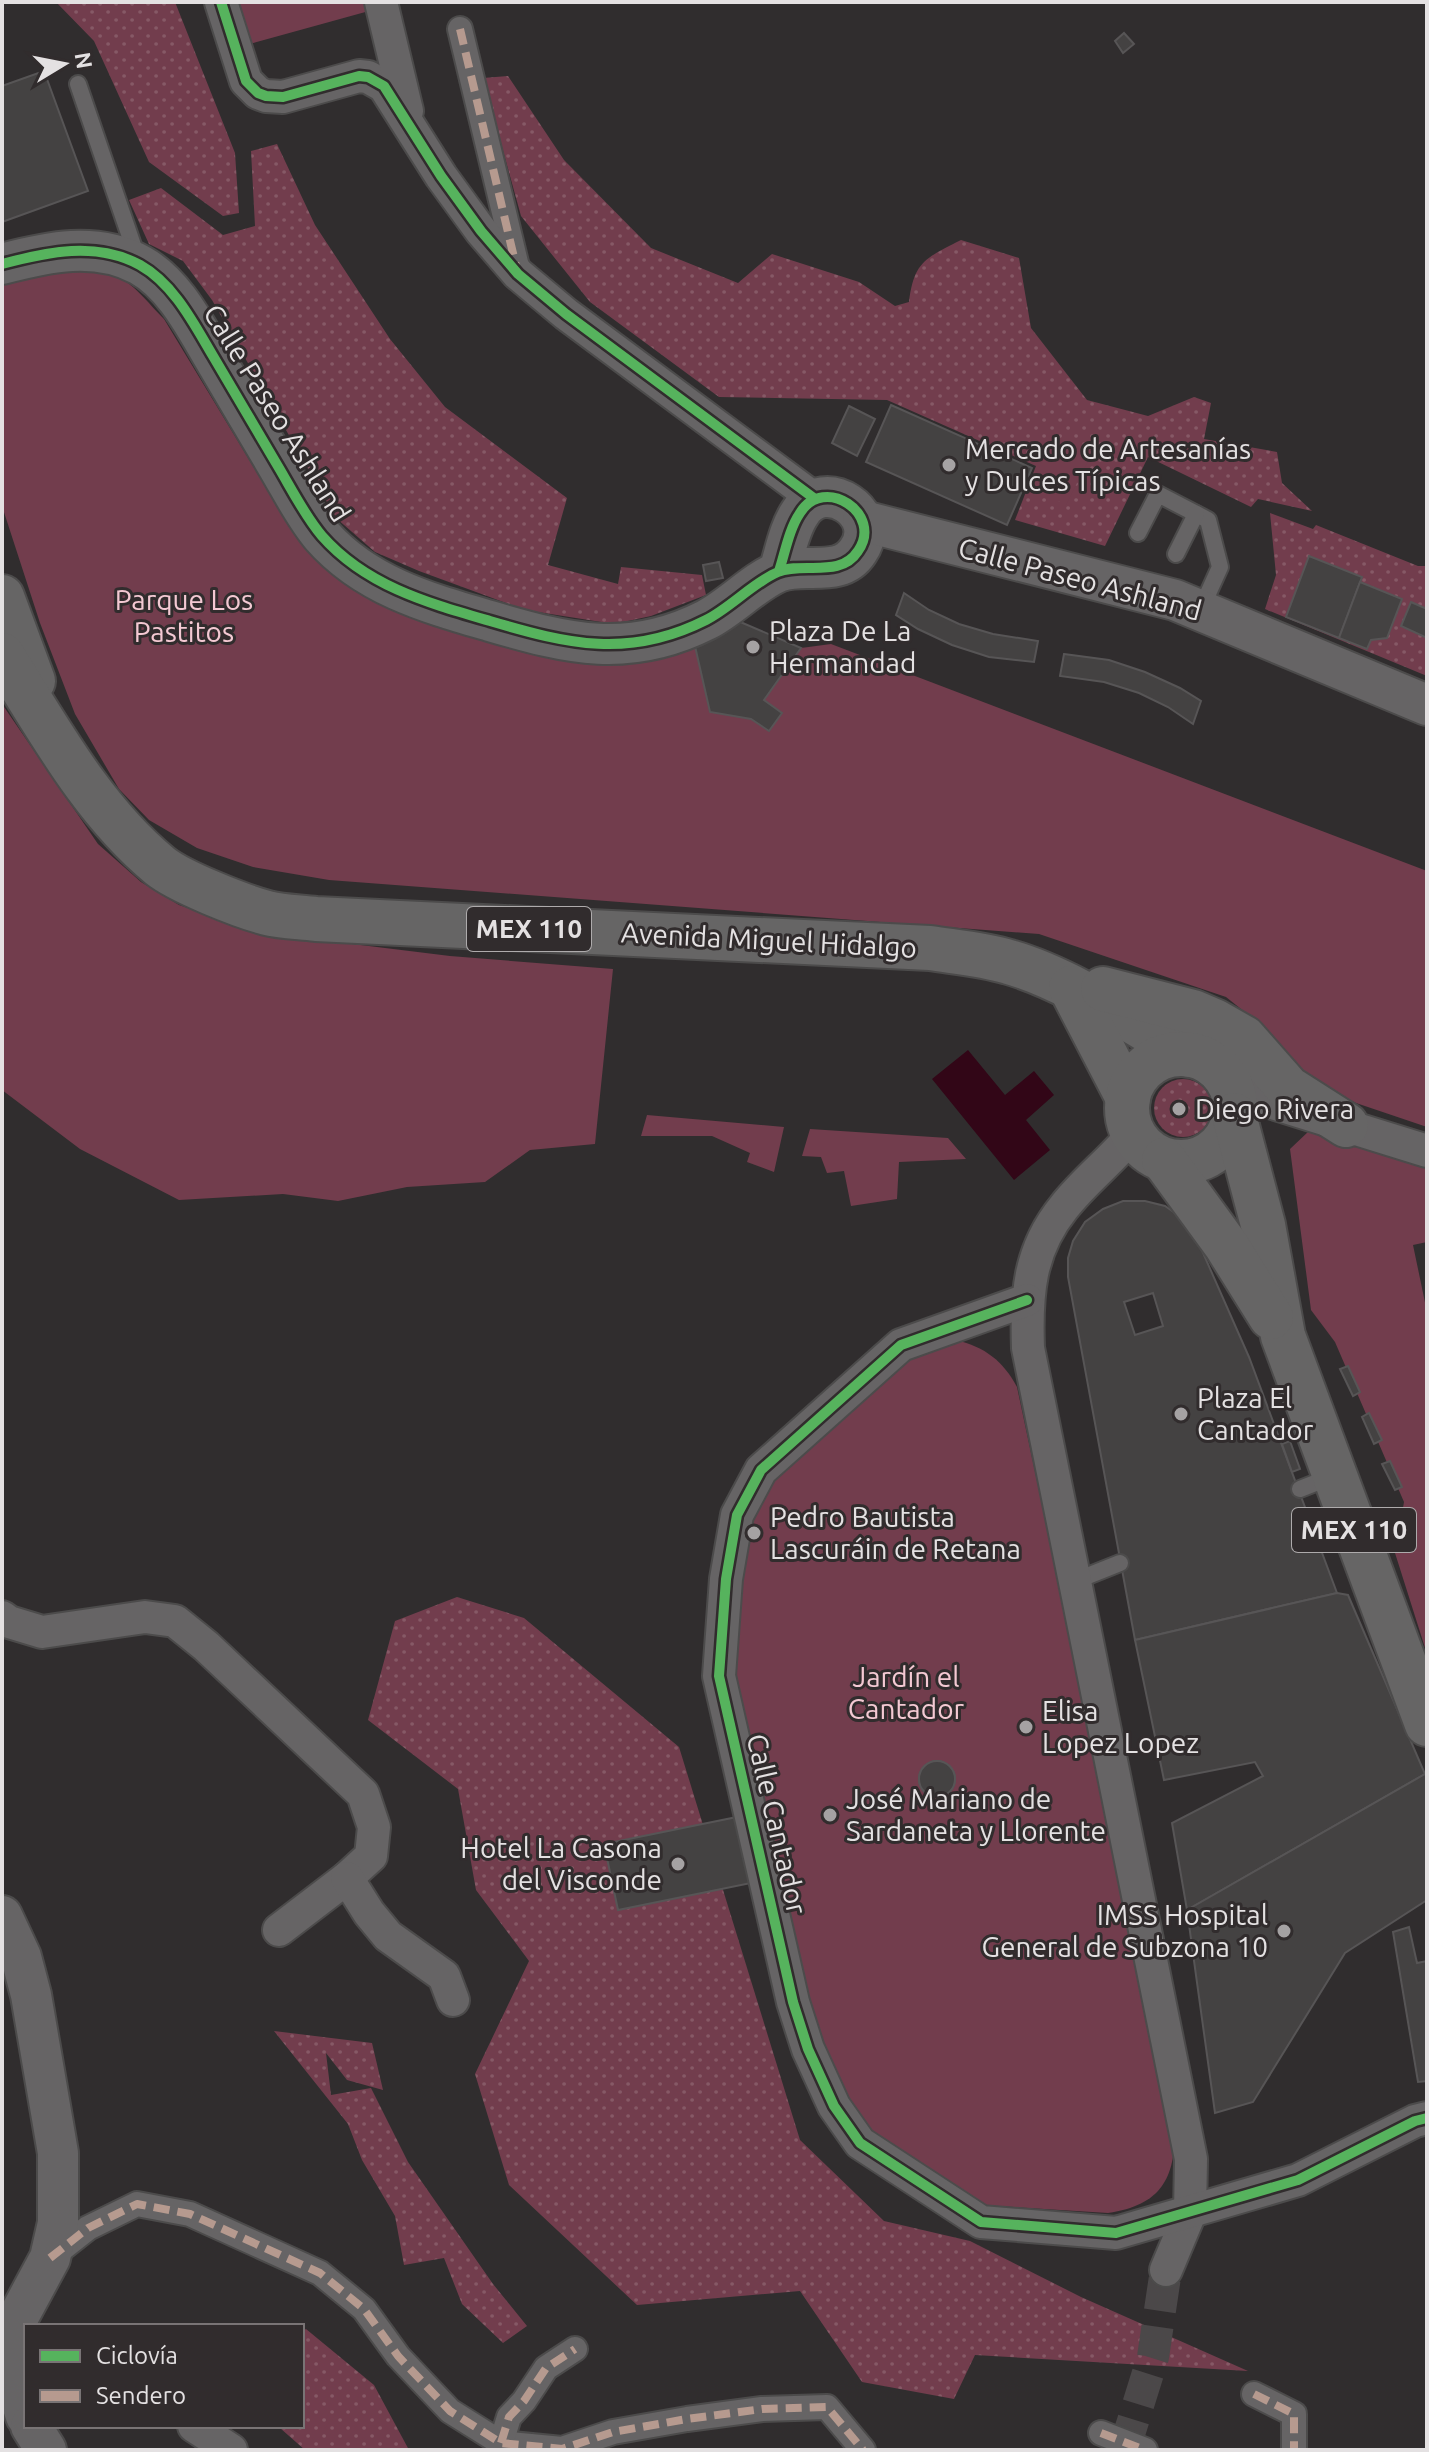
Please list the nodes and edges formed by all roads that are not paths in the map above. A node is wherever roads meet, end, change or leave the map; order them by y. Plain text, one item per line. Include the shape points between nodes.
1 (221, 2) edge
2 (381, 2) edge
3 (460, 29) dead end
4 (78, 84) dead end
5 (410, 125) junction
6 (2, 264) edge
7 (140, 265) junction
8 (518, 274) junction
9 (805, 512) junction
10 (1196, 514) junction
11 (863, 521) junction
12 (1138, 533) dead end
13 (1176, 554) dead end
14 (779, 571) junction
15 (2, 597) edge
16 (1200, 611) junction
17 (2, 655) edge
18 (1427, 705) edge
19 (53, 736) junction
20 (1056, 980) junction
21 (1190, 1055) junction
22 (1233, 1102) junction
23 (1346, 1125) junction
24 (1142, 1131) junction
25 (1427, 1151) edge
26 (1027, 1300) junction
27 (1283, 1336) junction
28 (1120, 1563) dead end
29 (1075, 1581) junction
30 (2, 1617) edge
31 (1427, 1724) edge
32 (347, 1878) junction
33 (2, 1916) edge
34 (279, 1930) dead end
35 (2, 1971) edge
36 (453, 2000) dead end
37 (39, 2054) junction
38 (1427, 2118) edge
39 (1190, 2213) junction
40 (50, 2258) junction
41 (1166, 2270) tunnel mouth
42 (19, 2324) edge
43 (575, 2349) dead end
44 (1254, 2394) dead end
45 (24, 2410) edge
46 (32, 2428) edge
47 (195, 2428) edge
48 (196, 2428) edge
49 (1101, 2433) dead end
50 (501, 2443) junction
51 (46, 2450) edge
52 (213, 2450) edge
53 (231, 2450) edge
54 (863, 2450) edge
55 (1145, 2450) edge
56 (1294, 2450) edge

1 - 5 street via 246,81 258,93 283,97 368,77 384,86
2 - 5 street
3 - 8 street
4 - 7 lane
5 - 8 street via 441,176
6 - 7 street, Calle Paseo Ashland via 47,252 84,250
7 - 14 street, Calle Paseo Ashland via 189,314 321,535 351,564 388,587 544,637 623,645 665,637 706,620
8 - 9 street
9 - 11 street via 826,497 838,498 858,510
9 - 14 street
10 - 12 lane via 1158,494
10 - 13 lane
10 - 16 lane via 1208,520 1220,567
11 - 14 street, Calle Paseo Ashland via 862,545 846,563
11 - 16 street, Calle Paseo Ashland via 1175,600
15 - 19 main road, MEX 110
16 - 18 street, Calle Paseo Ashland
17 - 19 main road, MEX 110
19 - 20 main road, Avenida Miguel Hidalgo / MEX 110 via 120,828 163,868 268,913 930,948 1008,961
20 - 21 main road, Avenida Miguel Hidalgo / MEX 110
20 - 23 main road via 1214,1021 1244,1038 1288,1088
20 - 24 main road, MEX 110
21 - 22 main road, MEX 110 via 1218,1069
21 - 24 main road via 1164,1056 1139,1073 1131,1086
22 - 23 street
22 - 24 main road via 1226,1138 1191,1162 1177,1163
22 - 27 main road, MEX 110
23 - 25 street
24 - 26 street via 1066,1205 1047,1231
24 - 27 main road, MEX 110 via 1226,1245
26 - 29 street via 1028,1348
26 - 39 street, Calle Cantador via 901,1345 761,1470 737,1515 719,1676 793,2002 834,2106 860,2143 981,2222 1116,2233
27 - 31 main road, MEX 110 via 1317,1482
28 - 29 lane
29 - 39 street via 1191,2159
30 - 32 street via 42,1632 145,1617 175,1621 363,1794 374,1827 371,1856
32 - 34 street
32 - 36 street via 388,1936 444,1976
33 - 37 street via 21,1957
35 - 37 street
37 - 40 street via 58,2153 58,2223
38 - 39 street, Calle Cantador via 1298,2180
39 - 41 street
40 - 42 street
40 - 50 street via 88,2228 137,2204 190,2214 320,2273 364,2309 398,2356 450,2411
42 - 45 street via 12,2354
43 - 50 street via 546,2368 509,2417
44 - 56 street via 1294,2414
46 - 51 street
47 - 52 street
48 - 53 street
49 - 55 street
50 - 54 street via 562,2449 613,2432 687,2419 827,2407

